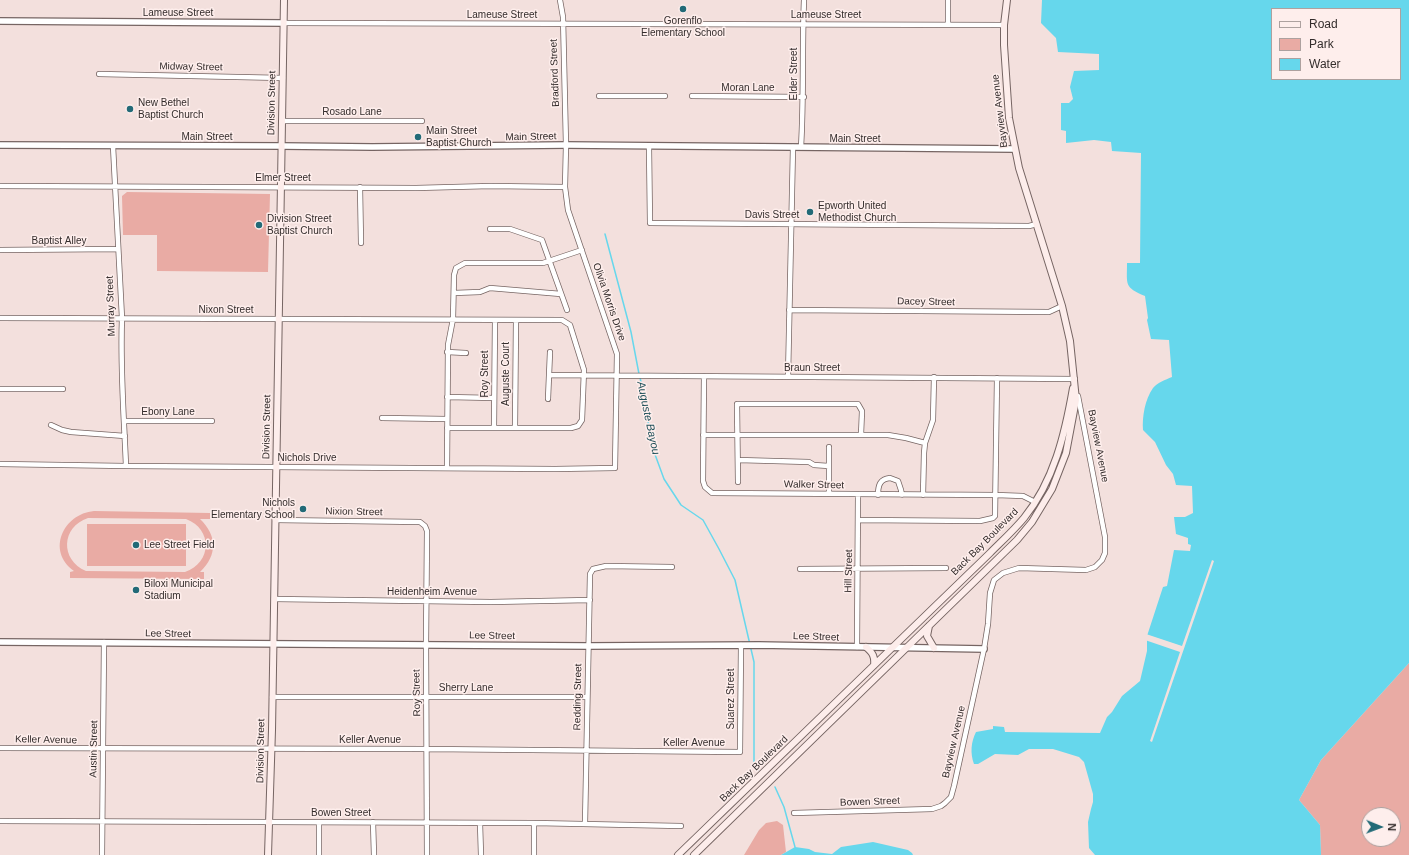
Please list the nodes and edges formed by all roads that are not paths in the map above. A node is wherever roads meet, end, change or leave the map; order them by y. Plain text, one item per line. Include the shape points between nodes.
1 (284, 0) edge
2 (560, 0) edge
3 (804, 0) edge
4 (948, 0) edge
5 (1007, 0) edge
6 (0, 21) edge
7 (283, 23) junction
8 (563, 24) junction
9 (803, 24) junction
10 (948, 25) junction
11 (1004, 25) junction
12 (99, 74) dead end
13 (283, 78) junction
14 (599, 96) dead end
15 (665, 96) dead end
16 (692, 96) dead end
17 (804, 97) junction
18 (282, 121) junction
19 (422, 121) dead end
20 (0, 145) edge
21 (566, 145) junction
22 (113, 146) junction
23 (282, 146) junction
24 (649, 147) junction
25 (793, 147) junction
26 (801, 147) junction
27 (1014, 149) junction
28 (0, 186) edge
29 (114, 186) junction
30 (281, 187) junction
31 (360, 187) junction
32 (565, 187) junction
33 (1037, 224) junction
34 (791, 225) junction
35 (490, 229) dead end
36 (360, 243) dead end
37 (0, 250) edge
38 (118, 250) junction
39 (582, 250) junction
40 (549, 261) junction
41 (454, 293) junction
42 (561, 294) junction
43 (1062, 306) junction
44 (567, 310) dead end
45 (789, 310) junction
46 (0, 318) edge
47 (122, 318) junction
48 (279, 319) junction
49 (453, 319) junction
50 (494, 320) junction
51 (516, 320) junction
52 (447, 352) junction
53 (550, 352) dead end
54 (466, 353) dead end
55 (549, 375) junction
56 (584, 375) junction
57 (617, 375) junction
58 (704, 376) junction
59 (788, 377) junction
60 (934, 377) junction
61 (997, 378) junction
62 (1074, 378) junction
63 (0, 389) edge
64 (63, 389) dead end
65 (447, 397) junction
66 (494, 398) junction
67 (548, 399) dead end
68 (382, 418) dead end
69 (447, 419) junction
70 (124, 421) junction
71 (212, 421) dead end
72 (51, 425) dead end
73 (447, 428) junction
74 (494, 428) junction
75 (515, 428) junction
76 (703, 435) junction
77 (737, 435) junction
78 (861, 435) junction
79 (125, 436) junction
80 (925, 443) junction
81 (829, 447) dead end
82 (738, 460) junction
83 (0, 464) edge
84 (126, 466) junction
85 (829, 466) junction
86 (276, 467) junction
87 (447, 468) junction
88 (615, 468) joint
89 (738, 482) dead end
90 (829, 494) junction
91 (858, 495) junction
92 (878, 495) junction
93 (902, 495) junction
94 (923, 495) junction
95 (996, 495) junction
96 (1035, 502) junction
97 (275, 520) junction
98 (858, 520) junction
99 (427, 531) joint
100 (672, 567) dead end
101 (858, 568) junction
102 (946, 568) dead end
103 (800, 569) dead end
104 (274, 599) junction
105 (590, 600) junction
106 (426, 601) junction
107 (929, 626) junction
108 (0, 642) edge
109 (104, 642) junction
110 (273, 644) junction
111 (426, 644) junction
112 (742, 645) junction
113 (588, 646) junction
114 (857, 647) junction
115 (866, 647) junction
116 (892, 648) junction
117 (907, 648) junction
118 (934, 648) junction
119 (984, 649) junction
120 (874, 665) junction
121 (272, 697) junction
122 (426, 697) junction
123 (587, 697) junction
124 (0, 748) edge
125 (271, 749) junction
126 (427, 749) junction
127 (103, 750) junction
128 (587, 751) junction
129 (740, 752) joint
130 (945, 803) joint
131 (794, 813) dead end
132 (0, 820) edge
133 (102, 821) junction
134 (270, 822) junction
135 (373, 822) junction
136 (319, 823) junction
137 (427, 823) junction
138 (480, 823) junction
139 (534, 823) junction
140 (585, 824) junction
141 (681, 826) dead end
142 (102, 855) edge
143 (268, 855) edge
144 (319, 855) edge
145 (374, 855) edge
146 (427, 855) edge
147 (481, 855) edge
148 (534, 855) edge
149 (678, 855) edge
150 (694, 855) edge

1 - 7 main road, Division Street
2 - 8 street, Bradford Street
3 - 9 street, Elder Street
4 - 10 street
5 - 11 main road, Bayview Avenue
6 - 7 street, Lameuse Street
7 - 8 street, Lameuse Street
7 - 13 main road, Division Street
8 - 9 street, Lameuse Street
8 - 21 street, Bradford Street
9 - 10 street, Lameuse Street
9 - 17 street, Elder Street
10 - 11 street, Lameuse Street
11 - 27 main road, Bayview Avenue via 1005,77
12 - 13 street, Midway Street
13 - 18 main road, Division Street
14 - 15 street
16 - 17 street, Moran Lane
17 - 26 street, Elder Street
18 - 19 street, Rosado Lane
18 - 23 main road, Division Street
20 - 22 street, Main Street
21 - 23 street, Main Street via 372,148
21 - 24 street, Main Street
21 - 32 street, Olivia Morris Drive
22 - 23 street, Main Street
22 - 29 street, Murray Street
23 - 30 main road, Division Street
24 - 25 street, Main Street
24 - 34 street, Davis Street via 650,224
25 - 26 street, Main Street
25 - 34 street
26 - 27 street, Main Street
27 - 33 main road, Bayview Avenue
28 - 29 street, Elmer Street
29 - 30 street, Elmer Street
29 - 38 street, Murray Street
30 - 31 street, Elmer Street
30 - 48 main road, Division Street
31 - 32 street, Elmer Street
31 - 36 street
32 - 39 street, Olivia Morris Drive via 567,206
33 - 34 street, Davis Street
33 - 43 main road, Bayview Avenue
34 - 45 street
35 - 40 street via 510,229 539,238 544,243
37 - 38 street, Baptist Alley
38 - 47 street, Murray Street
39 - 40 street
39 - 57 street, Olivia Morris Drive via 615,349
40 - 41 street via 539,264 465,263 456,268
40 - 42 street
41 - 42 street via 480,292 490,288
41 - 49 street
42 - 44 street
43 - 45 street, Dacey Street via 1049,312
43 - 62 main road, Bayview Avenue via 1070,341
45 - 59 street
46 - 47 street, Nixon Street
47 - 48 street, Nixon Street
47 - 70 street, Murray Street
48 - 49 street, Nixon Street
48 - 86 main road, Division Street
49 - 50 street
49 - 52 street
50 - 51 street
50 - 66 street, Roy Street
51 - 56 street via 567,322 582,360
51 - 75 street, Auguste Court
52 - 54 street
52 - 65 street
53 - 55 street
55 - 56 street, Braun Street
55 - 67 street
56 - 57 street, Braun Street
56 - 75 street via 582,420 578,426
57 - 58 street, Braun Street
57 - 88 street, Olivia Morris Drive
58 - 59 street, Braun Street
58 - 76 street, Walker Street
59 - 60 street, Braun Street
60 - 61 street, Braun Street
60 - 80 street via 933,420
61 - 62 street, Braun Street
61 - 95 street
62 - 96 main road, Back Bay Boulevard via 1058,454
62 - 107 main road, Back Bay Boulevard via 1076,400 1066,453 1052,490 1017,540
62 - 119 street, Bayview Avenue via 1105,532 1105,553 1095,567 1086,570 1019,568 1003,573 994,580 990,593
63 - 64 street
65 - 66 street
65 - 69 street
66 - 74 street, Roy Street
68 - 69 street
69 - 73 street
70 - 71 street, Ebony Lane
70 - 79 street, Murray Street
72 - 79 street via 71,432
73 - 74 street
73 - 87 street
74 - 75 street
76 - 77 street
76 - 90 street, Walker Street via 703,481 712,493
77 - 78 street
77 - 78 street via 737,404 855,403 862,411
77 - 82 street
78 - 80 street via 896,436
79 - 84 street, Murray Street
80 - 94 street
81 - 85 street
82 - 85 street via 809,462
82 - 89 street
83 - 84 street, Nichols Drive
84 - 86 street, Nichols Drive
85 - 90 street
86 - 87 street, Nichols Drive
86 - 97 main road, Division Street
87 - 88 street, Nichols Drive
90 - 91 street, Walker Street
91 - 92 street, Walker Street
91 - 98 street, Hill Street
92 - 93 street, Walker Street
92 - 93 street via 880,483 890,478 898,481
93 - 94 street, Walker Street
94 - 95 street, Walker Street
95 - 96 street, Walker Street via 1023,496
95 - 98 street via 995,516 985,520
96 - 116 main road, Back Bay Boulevard via 1010,533
97 - 99 street, Nixion Street via 420,522
97 - 104 main road, Division Street
98 - 101 street, Hill Street
99 - 106 street, Roy Street
100 - 105 street, Redding Street via 598,567 591,571
101 - 102 street
101 - 103 street
101 - 114 street, Hill Street
104 - 106 street, Heidenheim Avenue
104 - 110 main road, Division Street
105 - 106 street, Heidenheim Avenue
105 - 113 street, Redding Street
106 - 111 street, Roy Street
107 - 117 main road, Back Bay Boulevard
107 - 118 main road via 927,636
108 - 109 street, Lee Street
109 - 110 street, Lee Street
109 - 127 street, Austin Street
110 - 111 street, Lee Street
110 - 121 main road, Division Street
111 - 113 street, Lee Street
111 - 122 street, Roy Street
112 - 113 street, Lee Street
112 - 114 street, Lee Street
112 - 129 street, Suarez Street
113 - 123 street, Redding Street
114 - 115 street, Lee Street
115 - 116 street, Lee Street
115 - 120 main road via 875,658
116 - 117 street, Lee Street
116 - 120 main road, Back Bay Boulevard
117 - 118 street, Lee Street
117 - 150 main road, Back Bay Boulevard
118 - 119 street, Lee Street
119 - 130 street, Bayview Avenue via 954,786 951,797
120 - 149 main road, Back Bay Boulevard
121 - 122 street, Sherry Lane
121 - 125 main road, Division Street
122 - 123 street, Sherry Lane
122 - 126 street, Roy Street
123 - 128 street, Redding Street
124 - 127 street, Keller Avenue
125 - 126 street, Keller Avenue
125 - 127 street, Keller Avenue
125 - 134 main road, Division Street
126 - 128 street, Keller Avenue
126 - 137 street, Roy Street
127 - 133 street, Austin Street
128 - 129 street, Keller Avenue
128 - 140 street, Redding Street
130 - 131 street, Bowen Street via 926,809
132 - 133 street, Bowen Street
133 - 134 street, Bowen Street
133 - 142 street, Austin Street
134 - 136 street, Bowen Street
134 - 143 main road, Division Street
135 - 136 street, Bowen Street
135 - 137 street, Bowen Street
135 - 145 street
136 - 144 street
137 - 138 street, Bowen Street
137 - 146 street, Roy Street
138 - 139 street, Bowen Street
138 - 147 street
139 - 140 street, Bowen Street
139 - 148 street
140 - 141 street, Bowen Street

